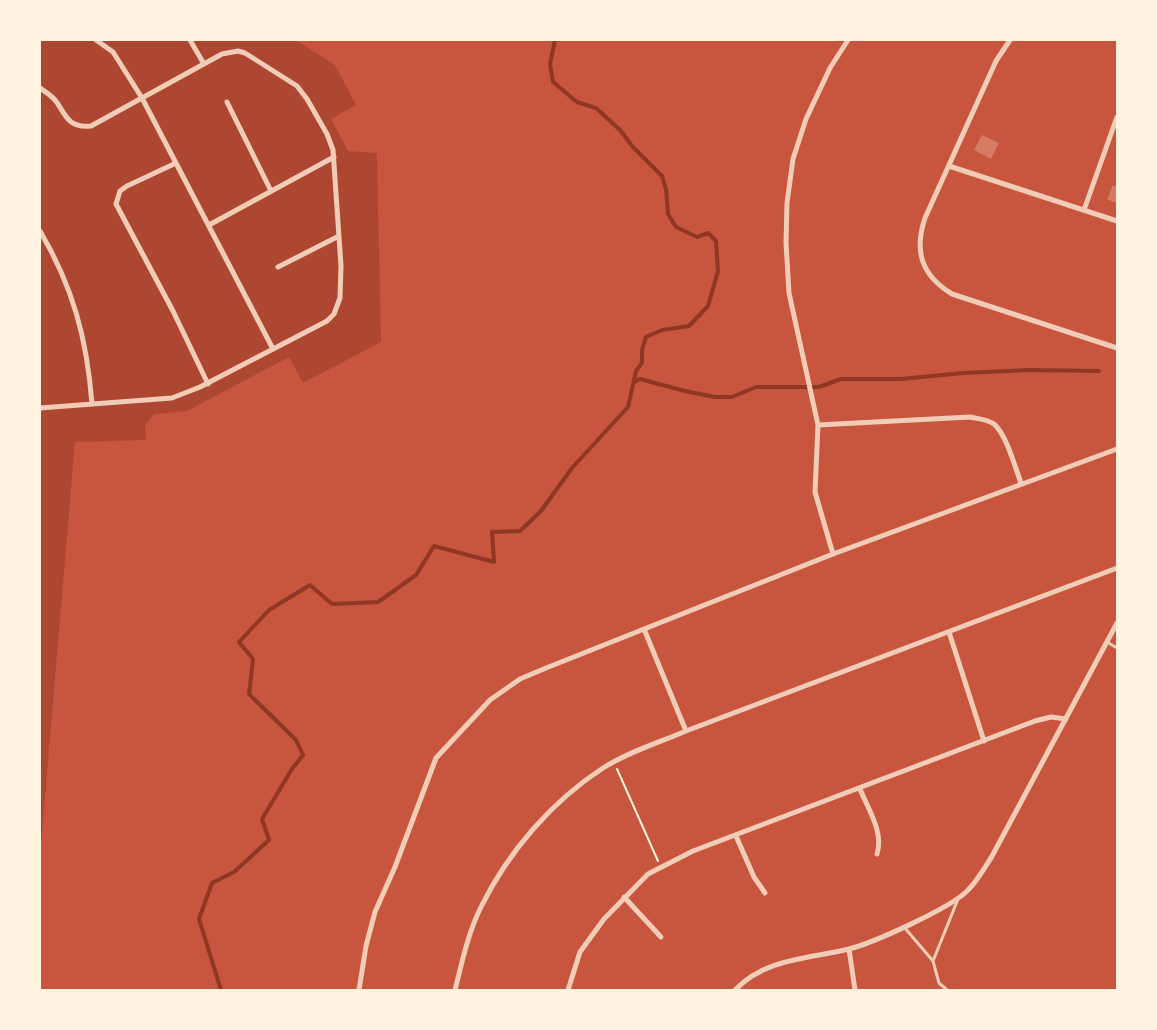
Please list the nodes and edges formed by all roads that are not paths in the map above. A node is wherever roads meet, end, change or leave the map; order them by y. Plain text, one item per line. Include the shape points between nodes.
1 (96, 40) edge
2 (190, 40) edge
3 (848, 40) edge
4 (1010, 40) edge
5 (204, 64) junction
6 (40, 88) edge
7 (142, 98) junction
8 (227, 102) dead end
9 (1117, 117) edge
10 (334, 157) junction
11 (176, 163) junction
12 (949, 166) junction
13 (271, 191) junction
14 (1084, 210) junction
15 (1117, 221) edge
16 (209, 225) junction
17 (40, 231) edge
18 (339, 236) junction
19 (278, 267) dead end
20 (1117, 348) edge
21 (273, 349) junction
22 (208, 384) junction
23 (92, 404) junction
24 (40, 408) edge
25 (818, 425) junction
26 (1117, 449) edge
27 (1021, 483) junction
28 (833, 554) junction
29 (1117, 568) edge
30 (1117, 623) edge
31 (644, 629) junction
32 (949, 632) junction
33 (1107, 642) junction
34 (1117, 648) edge
35 (1066, 719) junction
36 (686, 731) junction
37 (984, 741) junction
38 (860, 789) junction
39 (736, 836) junction
40 (877, 854) dead end
41 (765, 892) dead end
42 (624, 897) junction
43 (958, 898) junction
44 (904, 926) junction
45 (661, 937) dead end
46 (849, 949) junction
47 (933, 961) junction
48 (359, 990) edge
49 (456, 990) edge
50 (568, 990) edge
51 (735, 990) edge
52 (856, 990) edge
53 (947, 990) edge

1 - 7 street via 113,52
2 - 5 street
3 - 25 street via 830,68 806,118 788,180 786,243 789,294
4 - 12 street via 996,61
5 - 7 street
5 - 10 street via 222,54 238,51 297,86 327,134
6 - 7 street via 58,103 67,121 81,127 91,126
7 - 11 street
8 - 13 street
9 - 14 street
10 - 13 street
10 - 18 street
11 - 16 street
11 - 22 street via 127,186 120,191 116,204
12 - 14 street
12 - 20 street via 919,236 924,264 939,286 968,300
13 - 16 street
14 - 15 street
16 - 21 street
17 - 23 street via 69,288 81,327
18 - 19 street
18 - 21 street via 340,298 334,314 327,321
21 - 22 street
22 - 23 street via 172,398
23 - 24 street
25 - 27 street via 986,420 1001,433
25 - 28 street via 815,492
26 - 27 street
27 - 28 street
28 - 31 street
29 - 32 street
30 - 33 street
31 - 36 street
31 - 48 street via 546,668 504,689 441,751 375,912
32 - 36 street
32 - 37 street
33 - 34 lane
33 - 35 street
35 - 37 street via 1041,719
35 - 43 street via 991,858
36 - 49 street via 614,762 573,790 525,838 481,907 466,946
37 - 38 street
38 - 39 street
38 - 40 street via 879,834
39 - 41 street via 756,882
39 - 42 street via 660,866
42 - 45 street
42 - 50 street via 580,952
43 - 44 street
43 - 47 lane
44 - 46 street
44 - 47 lane
46 - 51 street via 785,961 763,969
46 - 52 street
47 - 53 lane via 939,983

